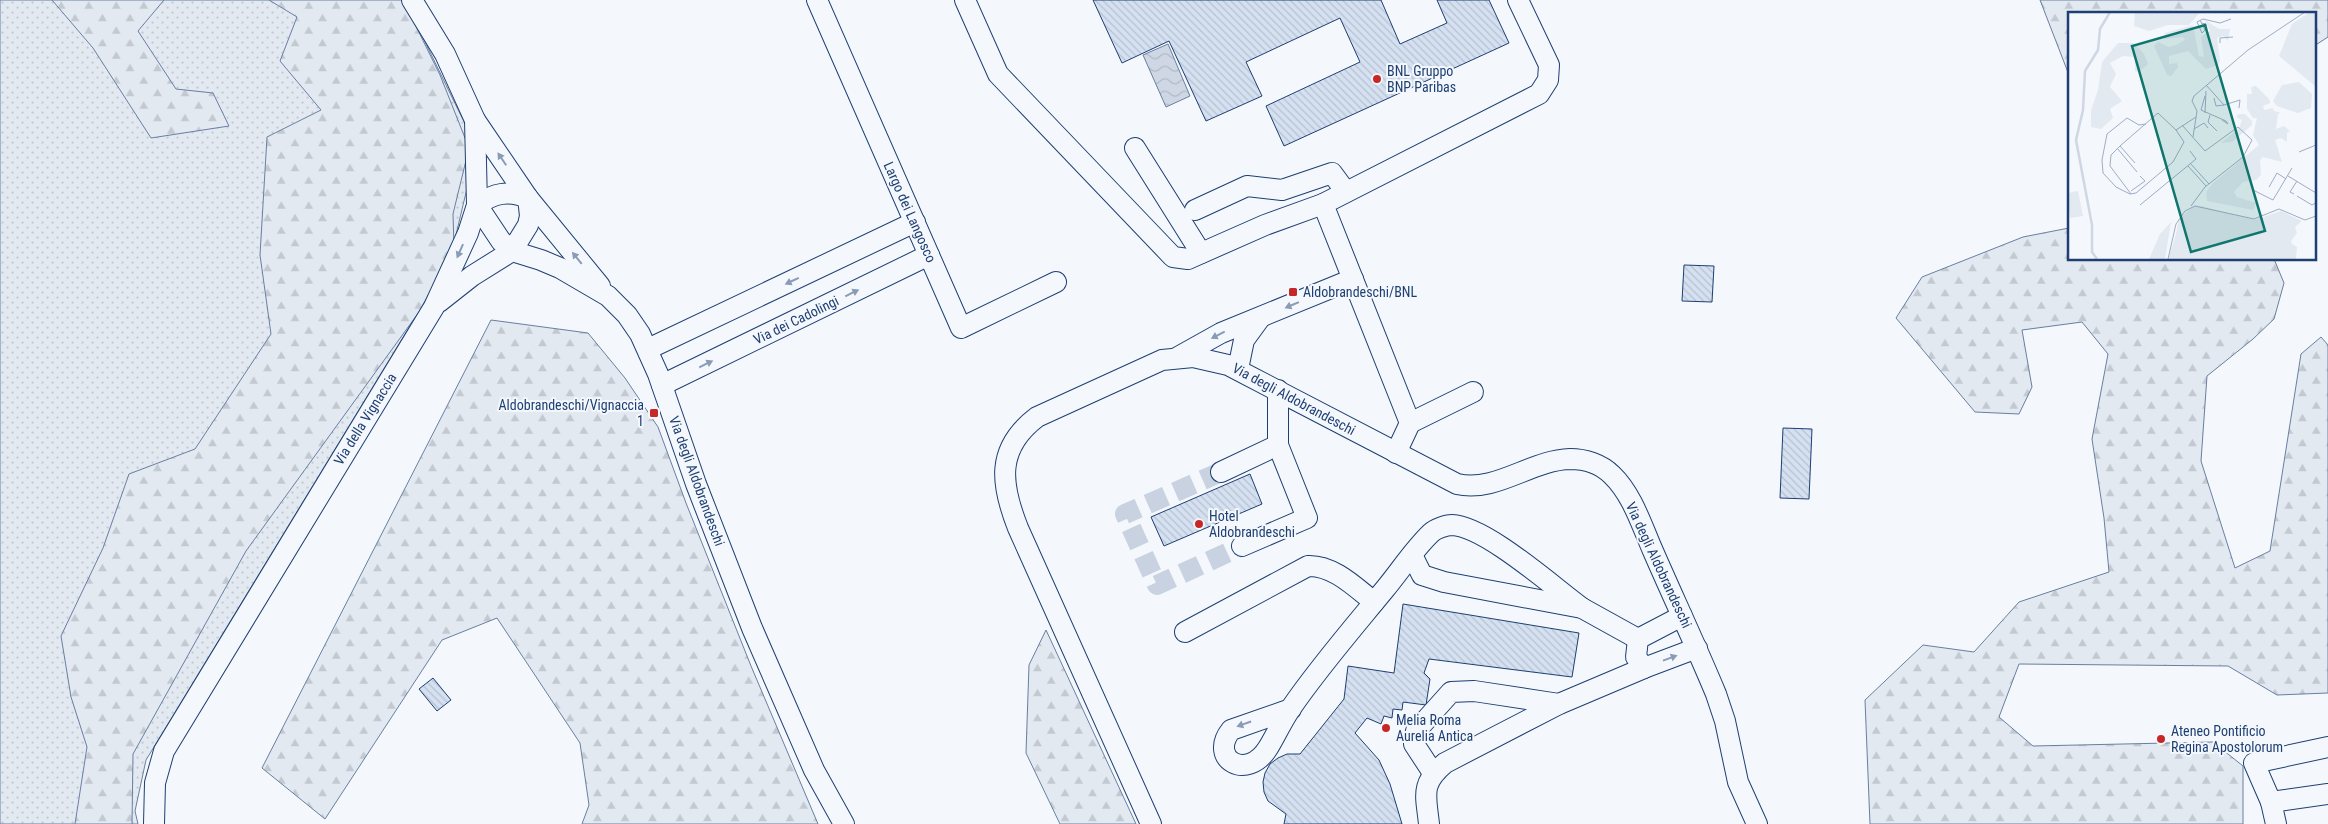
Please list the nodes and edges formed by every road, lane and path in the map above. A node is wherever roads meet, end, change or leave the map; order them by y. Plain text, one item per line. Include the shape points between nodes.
1 (412, 0) edge
2 (817, 0) edge
3 (965, 0) edge
4 (1518, 0) edge
5 (475, 120) junction
6 (1135, 148) dead end
7 (1346, 192) junction
8 (528, 198) junction
9 (1322, 204) junction
10 (476, 205) junction
11 (1194, 210) dead end
12 (915, 222) junction
13 (512, 252) junction
14 (1201, 253) junction
15 (929, 256) junction
16 (1353, 279) junction
17 (1056, 282) dead end
18 (608, 296) junction
19 (434, 307) junction
20 (1260, 318) junction
21 (648, 349) junction
22 (1178, 357) junction
23 (1238, 369) junction
24 (662, 385) junction
25 (1278, 390) junction
26 (1473, 392) dead end
27 (1410, 423) junction
28 (1278, 446) junction
29 (1396, 453) junction
30 (1221, 472) tunnel mouth
31 (1242, 546) tunnel mouth
32 (1412, 556) junction
33 (1374, 602) junction
34 (1582, 608) junction
35 (1682, 616) junction
36 (1185, 632) dead end
37 (1638, 639) junction
38 (1697, 648) junction
39 (1644, 668) junction
40 (1559, 704) junction
41 (1290, 709) dead end
42 (2328, 747) edge
43 (1433, 774) junction
44 (2328, 794) edge
45 (2271, 802) junction
46 (154, 824) edge
47 (844, 824) edge
48 (1151, 824) edge
49 (1429, 824) edge
50 (1757, 824) edge
51 (2276, 824) edge

1 - 5 street, Via della Vignaccia via 445,54
2 - 12 street, Largo dei Langosco
3 - 14 street via 998,74 1173,257 1188,259
4 - 7 street via 1549,65 1548,80 1539,94
8 -> 5 street
5 - 10 street, Via della Vignaccia
6 - 14 street
7 - 9 street
7 - 11 street via 1332,173 1282,190 1247,186
8 - 10 street via 502,193
8 - 13 street via 528,225
18 -> 8 street
9 - 14 street
9 - 16 street
10 - 13 street
10 -> 19 street, Via della Vignaccia via 468,233
12 - 15 street, Largo dei Langosco
12 -> 21 street
13 - 18 street, Via degli Aldobrandeschi via 560,268
13 - 19 street via 472,276
15 - 17 street, Largo dei Langosco via 962,328
24 -> 15 street, Via dei Cadolingi
16 -> 20 street
16 - 27 street
18 - 21 street, Via degli Aldobrandeschi via 633,324
19 - 46 street, Via della Vignaccia via 164,751 155,783
20 -> 22 street via 1221,333
20 - 23 street via 1244,340
21 - 24 street, Via degli Aldobrandeschi
22 - 23 street, Via degli Aldobrandeschi via 1211,359
22 - 48 street, Via degli Aldobrandeschi via 1162,360 1037,417 1014,442 1004,477 1008,502 1018,528
23 - 25 street, Via degli Aldobrandeschi
24 - 47 street, Via degli Aldobrandeschi via 696,484 752,628 814,770
25 - 28 street
25 - 29 street, Via degli Aldobrandeschi
26 - 27 street
27 - 29 street
28 - 30 street
28 - 31 street via 1307,518
29 - 35 street, Via degli Aldobrandeschi via 1447,480 1468,487 1486,485 1554,461 1571,459 1598,465 1612,475 1629,499
32 - 33 street
32 - 34 street via 1422,575 1444,582
32 - 34 street via 1432,532 1449,525 1466,527 1485,535
33 - 36 street via 1343,578 1317,566 1308,566
33 - 41 street
34 - 37 street
35 - 37 street
35 - 38 street, Via degli Aldobrandeschi
37 - 39 street via 1636,657
39 -> 38 street
38 - 50 street, Via degli Aldobrandeschi via 1721,708 1740,790
39 - 40 street
40 - 43 street via 1445,763
40 - 43 street via 1474,691 1451,692 1416,731 1414,744
42 - 45 street via 2254,763
43 - 49 street via 1425,790
44 - 45 street
45 - 51 street

